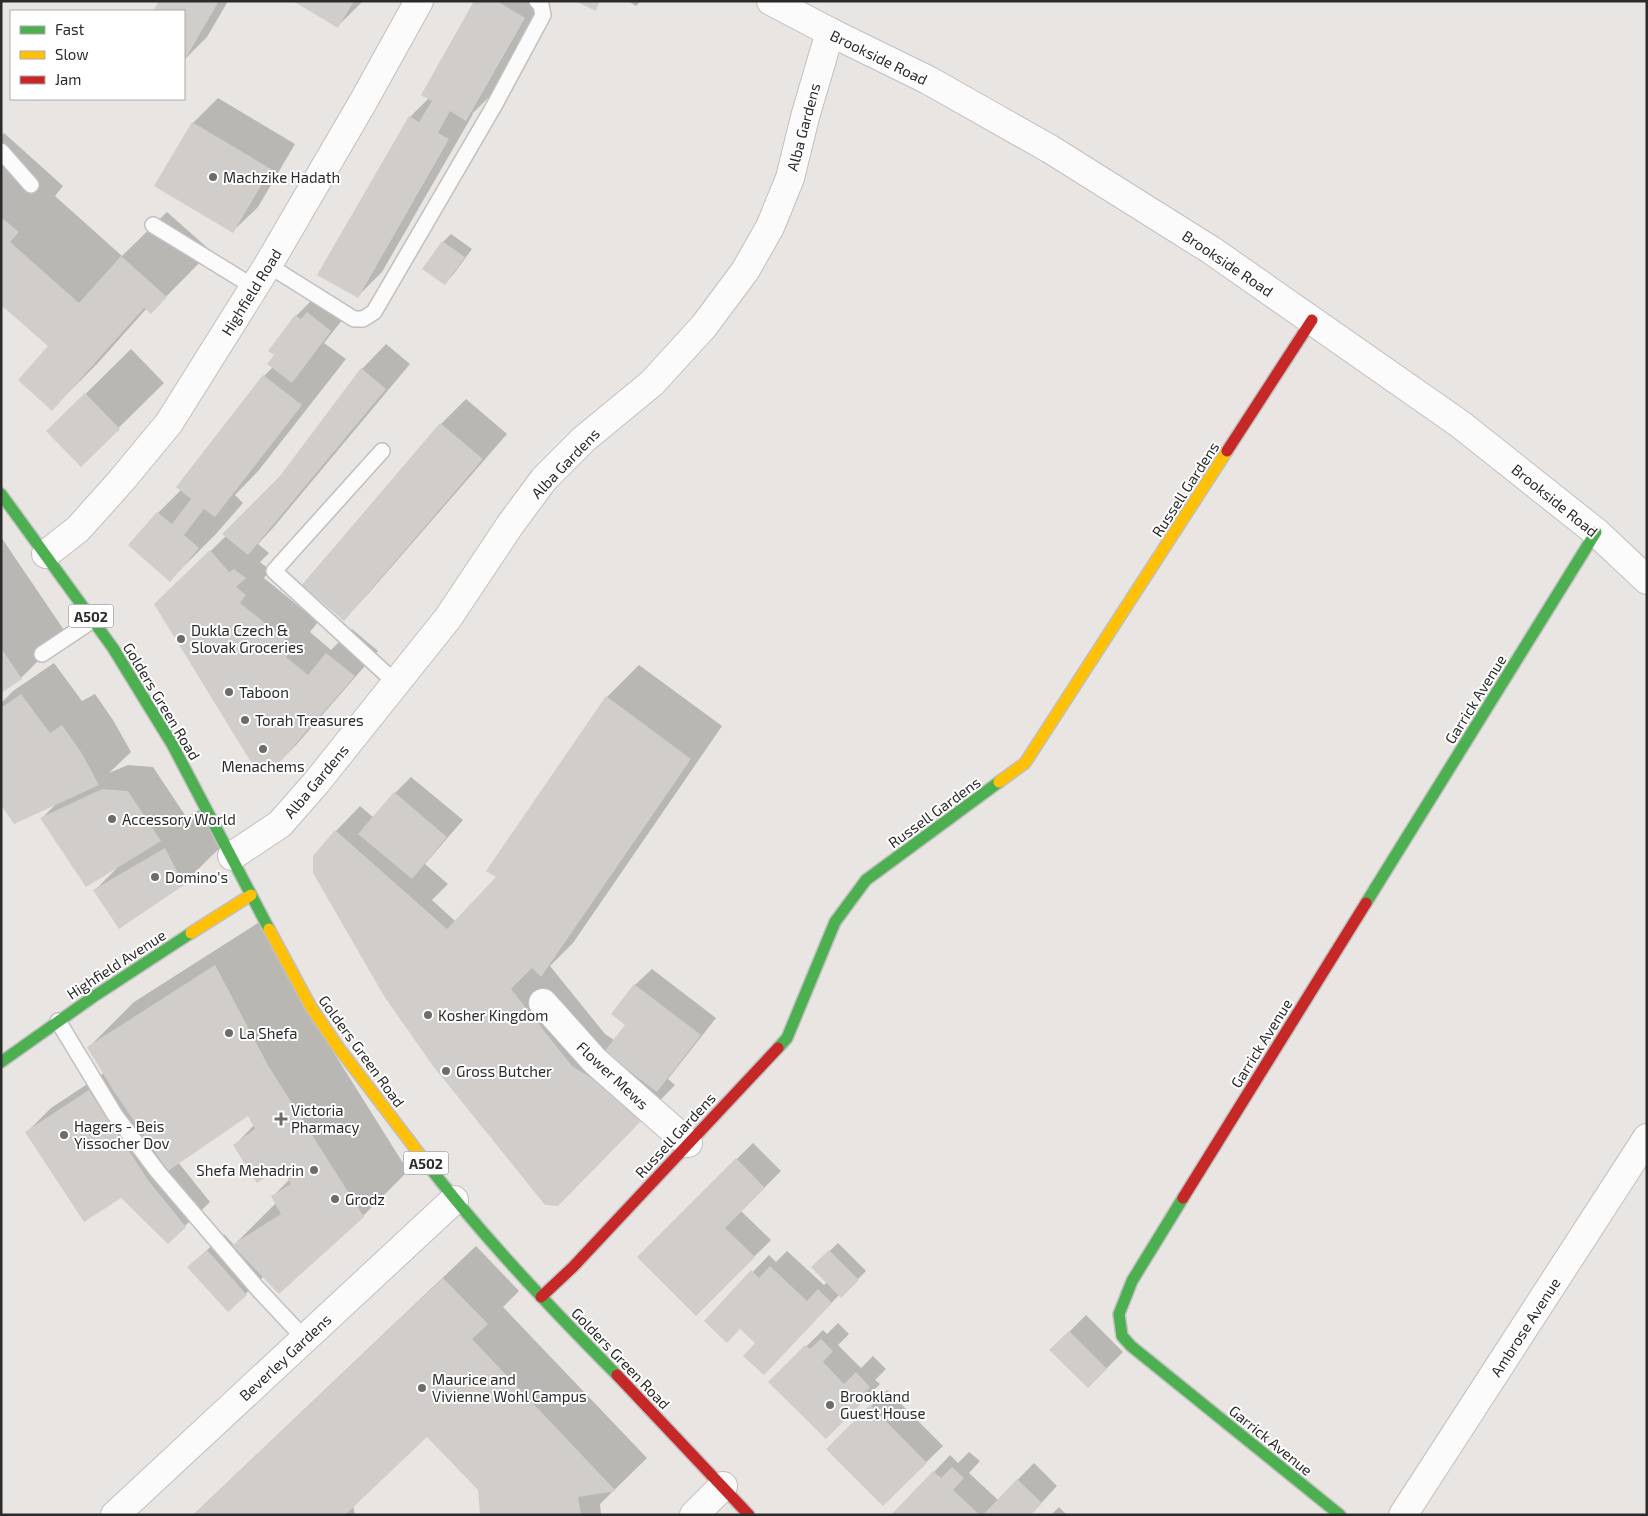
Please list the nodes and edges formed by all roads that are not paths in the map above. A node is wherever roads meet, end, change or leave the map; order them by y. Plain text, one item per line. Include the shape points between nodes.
1 (419, 1) edge
2 (537, 1) edge
3 (772, 1) edge
4 (830, 32) junction
5 (1, 151) edge
6 (31, 185) dead end
7 (153, 225) dead end
8 (261, 276) junction
9 (1312, 320) junction
10 (382, 451) dead end
11 (1, 494) edge
12 (1596, 532) junction
13 (46, 554) junction
14 (1647, 580) edge
15 (93, 620) junction
16 (42, 654) dead end
17 (397, 684) junction
18 (232, 856) junction
19 (251, 896) junction
20 (543, 1003) dead end
21 (58, 1021) junction
22 (1, 1062) edge
23 (1647, 1138) edge
24 (688, 1143) junction
25 (454, 1200) junction
26 (541, 1297) junction
27 (304, 1339) junction
28 (723, 1486) junction
29 (115, 1515) edge
30 (694, 1515) edge
31 (749, 1515) edge
32 (1340, 1515) edge
33 (1403, 1515) edge

1 - 8 street, Highfield Road
2 - 8 lane via 543,15 374,312 363,319 354,319
3 - 4 street, Brookside Road
4 - 9 street, Brookside Road via 928,80 1050,149 1211,250
4 - 17 street, Alba Gardens via 790,178 770,227 745,271 704,326 652,382 584,439 544,479 448,618
5 - 6 lane
7 - 8 lane
8 - 13 street, Highfield Road via 169,423 78,529
9 - 12 street, Brookside Road via 1460,424
9 - 24 street, Russell Gardens via 1025,763 866,880 835,922 787,1038
10 - 17 lane via 274,572
11 - 13 street, Golders Green Road / A502
12 - 14 street, Brookside Road
12 - 32 street, Garrick Avenue via 1132,1280 1119,1314 1122,1336 1130,1346
13 - 15 street, Golders Green Road / A502
15 - 16 lane
15 - 18 street, Golders Green Road / A502 via 172,744
17 - 18 street, Alba Gardens via 280,824
18 - 19 street, Golders Green Road / A502
19 - 21 street, Highfield Avenue
19 - 25 street, Golders Green Road / A502 via 311,1007
20 - 24 street, Flower Mews via 595,1061
21 - 22 street, Highfield Avenue
21 - 27 lane via 115,1115 158,1172
23 - 33 street, Ambrose Avenue
24 - 26 street, Russell Gardens via 573,1268
25 - 26 street, Golders Green Road / A502
25 - 27 street, Beverley Gardens
26 - 28 street, Golders Green Road / A502
27 - 29 street, Beverley Gardens
28 - 30 street
28 - 31 street, Golders Green Road / A502

